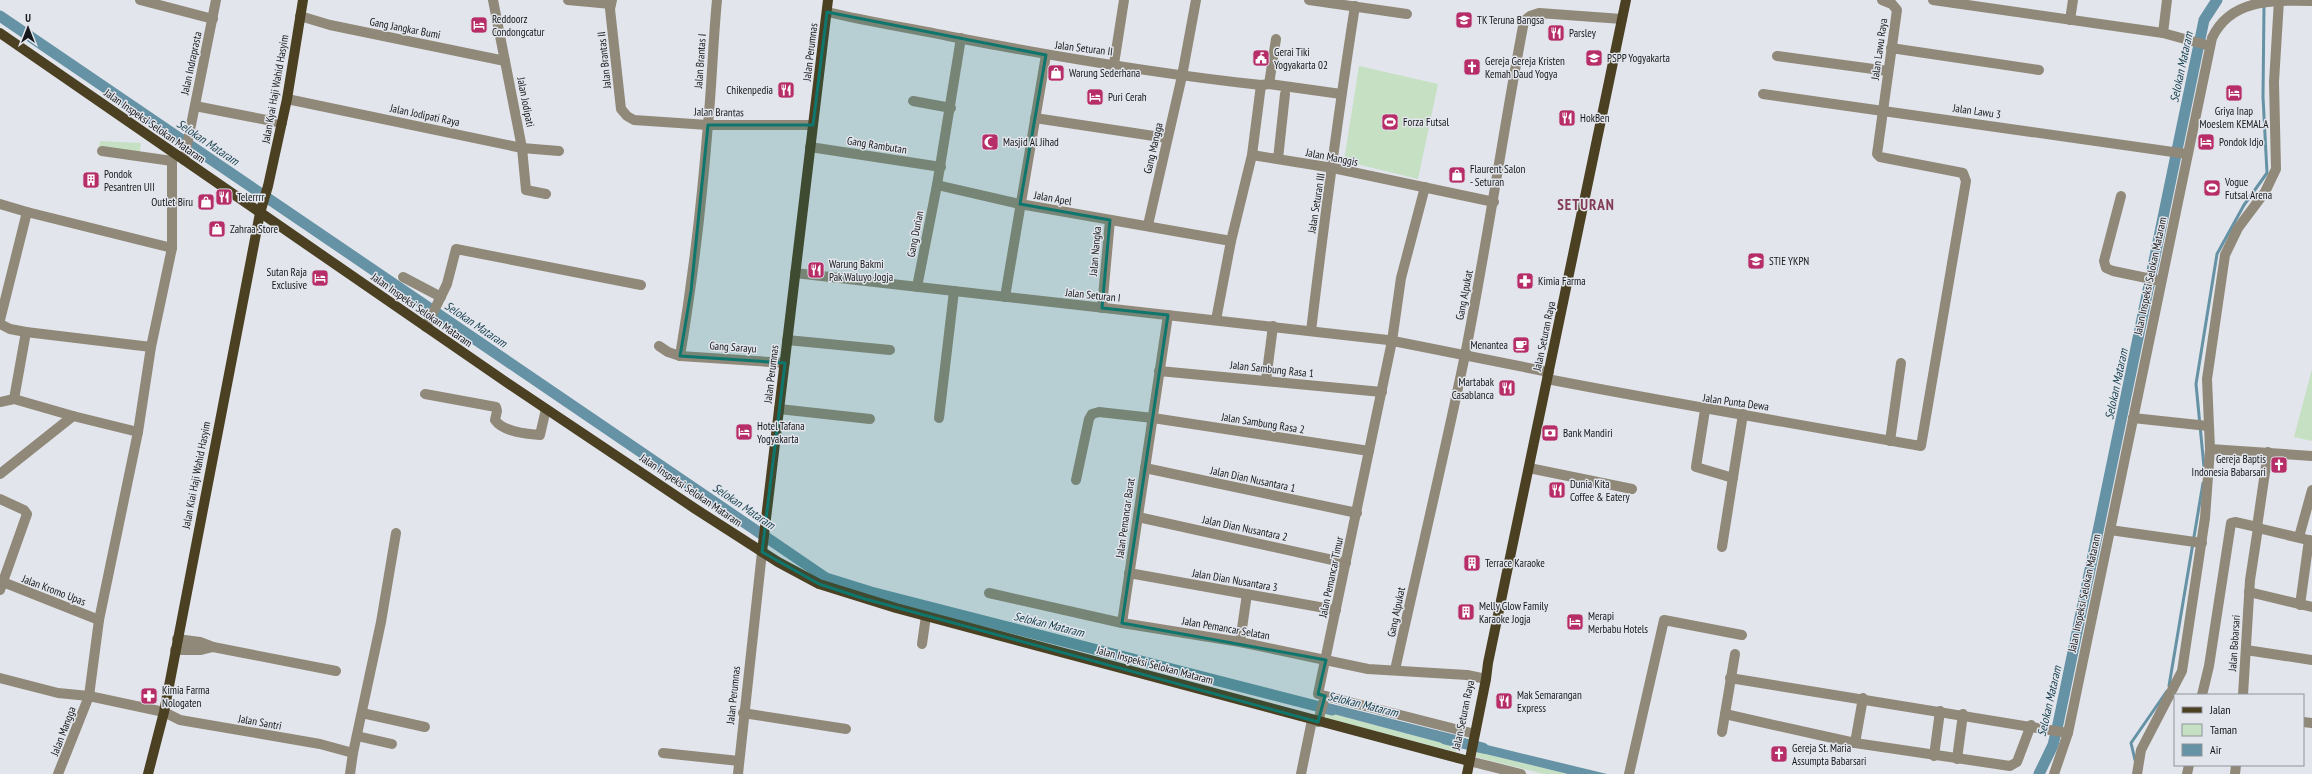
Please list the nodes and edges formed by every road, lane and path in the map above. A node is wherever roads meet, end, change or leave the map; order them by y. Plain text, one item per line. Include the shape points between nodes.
1 (140, 0) edge
2 (216, 0) edge
3 (303, 0) edge
4 (493, 0) edge
5 (568, 0) edge
6 (717, 0) edge
7 (828, 0) edge
8 (1124, 0) edge
9 (1196, 0) edge
10 (1309, 0) edge
11 (1626, 0) edge
12 (1882, 0) edge
13 (1933, 0) edge
14 (2073, 0) edge
15 (2167, 0) edge
16 (2255, 0) edge
17 (2273, 0) edge
18 (2279, 0) edge
19 (2312, 1) edge
20 (611, 2) edge
21 (1355, 6) junction
22 (827, 12) junction
23 (1407, 14) dead end
24 (300, 16) junction
25 (213, 19) junction
26 (1622, 19) junction
27 (2070, 20) junction
28 (0, 33) edge
29 (2163, 33) junction
30 (961, 38) junction
31 (1276, 39) dead end
32 (2207, 45) junction
33 (1892, 48) junction
34 (1046, 56) junction
35 (1777, 56) dead end
36 (505, 61) junction
37 (1114, 64) junction
38 (2039, 70) dead end
39 (1888, 71) junction
40 (1182, 76) junction
41 (1265, 85) junction
42 (1285, 94) dead end
43 (1341, 94) junction
44 (1763, 94) dead end
45 (287, 99) junction
46 (913, 101) dead end
47 (195, 106) junction
48 (951, 108) junction
49 (1883, 111) junction
50 (626, 116) joint
51 (1035, 118) junction
52 (282, 123) junction
53 (708, 125) junction
54 (813, 125) junction
55 (1167, 138) junction
56 (810, 147) junction
57 (522, 148) junction
58 (102, 151) dead end
59 (559, 151) dead end
60 (2185, 153) junction
61 (1252, 155) junction
62 (174, 157) junction
63 (1278, 159) junction
64 (184, 160) junction
65 (941, 167) junction
66 (1333, 168) junction
67 (269, 184) joint
68 (937, 185) junction
69 (1426, 187) junction
70 (546, 194) dead end
71 (2121, 196) dead end
72 (1494, 202) junction
73 (0, 204) edge
74 (1020, 204) junction
75 (261, 208) junction
76 (27, 212) junction
77 (1110, 220) junction
78 (1148, 225) junction
79 (1231, 241) junction
80 (172, 248) junction
81 (795, 273) junction
82 (403, 277) dead end
83 (2157, 281) junction
84 (641, 285) dead end
85 (917, 287) junction
86 (954, 291) junction
87 (1005, 297) junction
88 (440, 300) junction
89 (1102, 308) junction
90 (1168, 315) junction
91 (0, 320) edge
92 (1216, 320) junction
93 (0, 324) edge
94 (1273, 326) junction
95 (426, 327) junction
96 (1311, 331) junction
97 (26, 332) junction
98 (787, 340) junction
99 (1390, 340) junction
100 (659, 346) dead end
101 (151, 347) junction
102 (890, 350) dead end
103 (1465, 355) junction
104 (680, 356) junction
105 (785, 363) junction
106 (1901, 363) dead end
107 (1160, 371) junction
108 (1548, 376) junction
109 (1266, 380) junction
110 (1382, 392) junction
111 (425, 394) dead end
112 (14, 399) junction
113 (0, 402) edge
114 (546, 409) junction
115 (779, 409) junction
116 (1705, 410) junction
117 (1743, 414) junction
118 (73, 416) junction
119 (939, 418) dead end
120 (1153, 418) junction
121 (2133, 418) junction
122 (870, 419) dead end
123 (2205, 426) junction
124 (138, 432) junction
125 (1890, 441) junction
126 (1921, 446) joint
127 (2210, 449) junction
128 (1370, 451) junction
129 (2268, 452) junction
130 (2312, 456) edge
131 (1145, 468) junction
132 (1528, 468) junction
133 (0, 474) edge
134 (1733, 478) junction
135 (1076, 480) dead end
136 (1632, 489) dead end
137 (2312, 490) edge
138 (0, 499) edge
139 (1357, 513) junction
140 (1138, 517) junction
141 (2110, 530) junction
142 (396, 533) dead end
143 (2299, 537) junction
144 (2310, 540) edge
145 (2196, 543) junction
146 (1722, 546) dead end
147 (762, 552) junction
148 (1346, 562) junction
149 (1129, 573) junction
150 (1, 585) edge
151 (2249, 592) junction
152 (989, 593) dead end
153 (1247, 594) junction
154 (2300, 605) junction
155 (2312, 607) edge
156 (1336, 610) junction
157 (926, 616) junction
158 (99, 620) junction
159 (1122, 623) junction
160 (1742, 635) dead end
161 (178, 639) junction
162 (1240, 642) junction
163 (922, 644) dead end
164 (213, 647) junction
165 (176, 650) junction
166 (2246, 650) junction
167 (1735, 654) dead end
168 (1326, 660) junction
169 (2312, 660) edge
170 (1395, 670) junction
171 (336, 671) dead end
172 (0, 678) edge
173 (1485, 678) junction
174 (1730, 678) junction
175 (2202, 694) edge
176 (2243, 694) edge
177 (89, 696) junction
178 (1325, 698) junction
179 (1863, 698) junction
180 (1940, 710) junction
181 (164, 712) junction
182 (362, 713) junction
183 (743, 713) junction
184 (1725, 714) junction
185 (1963, 714) junction
186 (1317, 718) junction
187 (425, 727) dead end
188 (2036, 727) junction
189 (846, 729) dead end
190 (1722, 732) dead end
191 (2066, 732) junction
192 (357, 736) junction
193 (1472, 736) junction
194 (1855, 743) junction
195 (392, 744) dead end
196 (353, 753) junction
197 (663, 753) dead end
198 (1934, 756) junction
199 (1957, 759) junction
200 (739, 761) junction
201 (1468, 762) edge
202 (58, 774) edge
203 (148, 774) edge
204 (350, 774) edge
205 (738, 774) edge
206 (1301, 774) edge
207 (1521, 774) edge
208 (1629, 774) edge
209 (2054, 774) edge
210 (2137, 774) edge

1 - 25 street
2 - 25 street, Jalan Indraprasta
3 - 24 main road, Jalan Kyai Haji Wahid Hasyim
4 - 36 street, Jalan Jodipati
5 - 20 street
6 - 53 street, Jalan Brantas I
7 - 22 main road, Jalan Perumnas
8 - 37 street
9 - 40 street, Gang Mangga
10 - 21 street
11 - 26 main road, Jalan Seturan Raya
12 - 33 street, Jalan Lawu Raya via 1892,4 1897,10
13 - 27 street
14 - 27 street
15 - 29 street
16 - 17 street, Jalan Inspeksi Selokan Mataram
16 - 32 street, Jalan Inspeksi Selokan Mataram via 2234,7 2224,14
17 - 18 street, Jalan Inspeksi Selokan Mataram
18 - 19 street, Jalan Inspeksi Selokan Mataram
18 - 123 street via 2274,96 2276,169 2265,192 2238,228 2225,255 2209,351
20 - 50 street, Jalan Brantas II via 621,109
21 - 23 street
21 - 43 street, Jalan Seturan III
22 - 30 street, Jalan Seturan II
22 - 54 main road, Jalan Perumnas
24 - 36 street, Gang Jangkar Bumi via 330,25
24 - 45 main road, Jalan Kyai Haji Wahid Hasyim
25 - 47 street, Jalan Indraprasta
26 - 72 street, Gang Alpukat via 1539,13 1524,21
26 - 108 main road, Jalan Seturan Raya
27 - 29 street
28 - 62 main road, Jalan Inspeksi Selokan Mataram
29 - 32 street
30 - 34 street, Jalan Seturan II
30 - 48 street
31 - 41 street
32 - 60 street, Jalan Inspeksi Selokan Mataram
33 - 38 street
33 - 39 street, Jalan Lawu Raya
34 - 37 street, Jalan Seturan II
34 - 51 street
35 - 39 street
36 - 57 street, Jalan Jodipati
37 - 40 street, Jalan Seturan II
39 - 49 street, Jalan Lawu Raya
40 - 41 street, Jalan Seturan II
40 - 55 street, Gang Mangga
41 - 43 street, Jalan Seturan II
41 - 61 street
42 - 63 street
43 - 66 street, Jalan Seturan III
44 - 49 street, Jalan Lawu 3
45 - 52 main road, Jalan Kyai Haji Wahid Hasyim
45 - 57 street, Jalan Jodipati Raya
46 - 48 street
47 - 52 street
47 - 64 street, Jalan Indraprasta
48 - 65 street
49 - 60 street, Jalan Lawu 3
49 - 126 street, Jalan Lawu Raya via 1876,154 1880,157 1963,173 1966,181
50 - 53 street, Jalan Brantas via 634,120
51 - 55 street
51 - 74 street
52 - 67 main road, Jalan Kyai Haji Wahid Hasyim
53 - 54 street, Jalan Brantas
53 - 104 street, Jalan Brantas I via 691,291
54 - 56 main road, Jalan Perumnas
55 - 78 street, Gang Mangga
56 - 65 street, Gang Rambutan
56 - 81 main road, Jalan Perumnas
57 - 59 street, Jalan Jodipati Raya
57 - 70 street, Jalan Jodipati via 526,190
58 - 62 street
60 - 83 street, Jalan Inspeksi Selokan Mataram
61 - 63 street, Jalan Manggis
61 - 79 street
62 - 64 main road, Jalan Inspeksi Selokan Mataram
62 - 80 street, Jalan Mangga
63 - 66 street, Jalan Manggis
64 - 75 main road, Jalan Inspeksi Selokan Mataram
65 - 68 street
66 - 69 street, Jalan Manggis
66 - 96 street, Jalan Seturan III
67 - 75 main road, Jalan Kiai Haji Wahid Hasyim
68 - 74 street, Jalan Apel
68 - 85 street, Gang Durian
69 - 72 street, Jalan Manggis
69 - 99 street, Jalan Pemancar Timur via 1401,278
71 - 83 street via 2104,261 2106,268
72 - 103 street, Gang Alpukat
73 - 76 street
74 - 77 street, Jalan Apel
74 - 87 street
75 - 95 main road, Jalan Inspeksi Selokan Mataram
75 - 161 main road, Jalan Kiai Haji Wahid Hasyim
76 - 80 street
76 - 91 street
77 - 78 street, Jalan Apel
77 - 89 street, Jalan Nangka
78 - 79 street, Jalan Apel
79 - 92 street
80 - 101 street, Jalan Mangga
81 - 85 street, Jalan Seturan I
81 - 98 main road, Jalan Perumnas
82 - 88 street
83 - 121 street, Jalan Inspeksi Selokan Mataram
84 - 88 street via 456,248
85 - 86 street, Jalan Seturan I
86 - 87 street, Jalan Seturan I
86 - 119 street
87 - 89 street, Jalan Seturan I
88 - 95 street
89 - 90 street, Jalan Seturan I
90 - 92 street, Jalan Seturan I
90 - 107 street, Jalan Pemancar Barat
92 - 94 street, Jalan Seturan I
93 - 97 street
94 - 96 street, Jalan Seturan I
94 - 109 street
95 - 114 main road, Jalan Inspeksi Selokan Mataram
96 - 99 street, Jalan Seturan I
97 - 101 street
97 - 112 street
98 - 102 street
98 - 105 main road, Jalan Perumnas
99 - 103 street
99 - 110 street, Jalan Pemancar Timur
100 - 104 street
101 - 124 street, Jalan Mangga
103 - 108 street
103 - 170 street, Gang Alpukat
104 - 105 street, Gang Sarayu
105 - 115 main road, Jalan Perumnas
106 - 125 street
107 - 109 street, Jalan Sambung Rasa 1
107 - 120 street, Jalan Pemancar Barat
108 - 116 street, Jalan Punta Dewa
108 - 132 main road, Jalan Seturan Raya
109 - 110 street, Jalan Sambung Rasa 1
110 - 128 street, Jalan Pemancar Timur
111 - 114 street via 496,407 495,420 498,424 524,433 540,435
112 - 113 street
112 - 118 street
114 - 147 main road, Jalan Inspeksi Selokan Mataram
115 - 122 street
115 - 147 main road, Jalan Perumnas
116 - 117 street, Jalan Punta Dewa
116 - 134 street via 1696,467
117 - 125 street, Jalan Punta Dewa
117 - 134 street
118 - 124 street
118 - 133 street
120 - 128 street, Jalan Sambung Rasa 2
120 - 131 street, Jalan Pemancar Barat
120 - 135 street via 1099,412 1092,414
121 - 123 street
121 - 141 street, Jalan Inspeksi Selokan Mataram
123 - 127 street
124 - 158 street, Jalan Mangga
125 - 126 street, Jalan Punta Dewa
127 - 129 street
127 - 145 street
128 - 139 street, Jalan Pemancar Timur
129 - 130 street
129 - 175 street via 2257,527 2231,523 2209,666
131 - 139 street, Jalan Dian Nusantara 1
131 - 140 street, Jalan Pemancar Barat
132 - 136 street
132 - 173 main road, Jalan Seturan Raya
134 - 146 street
137 - 143 street
138 - 150 street via 24,510 26,514
139 - 148 street, Jalan Pemancar Timur
140 - 148 street, Jalan Dian Nusantara 2
140 - 149 street, Jalan Pemancar Barat
141 - 145 street
141 - 191 street, Jalan Inspeksi Selokan Mataram
142 - 182 street
143 - 144 street, Jalan Babarsari
143 - 151 street, Jalan Babarsari via 2258,528
144 - 154 street, Jalan Babarsari
145 - 210 street via 2181,674 2141,750
147 - 157 main road, Jalan Inspeksi Selokan Mataram via 819,584
147 - 183 street, Jalan Perumnas
148 - 156 street, Jalan Pemancar Timur
149 - 153 street, Jalan Dian Nusantara 3
149 - 159 street, Jalan Pemancar Barat
150 - 158 street, Jalan Kromo Upas
151 - 154 street
151 - 166 street, Jalan Babarsari
152 - 159 street, Jalan Pemancar Selatan
153 - 156 street, Jalan Dian Nusantara 3
153 - 162 street
154 - 155 street
156 - 168 street, Jalan Pemancar Timur
157 - 163 street
157 - 186 main road, Jalan Inspeksi Selokan Mataram
158 - 177 street, Jalan Mangga
159 - 162 street, Jalan Pemancar Selatan
160 - 208 street via 1664,620
161 - 164 street
161 - 165 main road, Jalan Kiai Haji Wahid Hasyim
162 - 168 street, Jalan Pemancar Selatan
164 - 165 street via 201,650
164 - 171 street
165 - 181 main road, Jalan Kiai Haji Wahid Hasyim
166 - 169 street
166 - 176 street, Jalan Babarsari
167 - 174 street
168 - 170 street via 1368,669
168 - 178 street, Jalan Pemancar Timur via 1318,694
170 - 173 street
172 - 177 street, Jalan Santri via 58,693
173 - 193 main road, Jalan Seturan Raya
174 - 179 street
174 - 184 street
177 - 181 street, Jalan Santri
177 - 202 street, Jalan Mangga
178 - 186 street
178 - 193 street
179 - 180 street
179 - 194 street
180 - 185 street
180 - 198 street
181 - 196 street, Jalan Santri via 180,720 320,744
181 - 203 main road, Jalan Kiai Haji Wahid Hasyim
182 - 187 street
182 - 192 street
183 - 189 street
183 - 200 street, Jalan Perumnas
184 - 190 street
184 - 194 street
185 - 188 street
185 - 199 street
186 - 201 main road, Jalan Inspeksi Selokan Mataram
186 - 206 street
188 - 191 street
188 - 199 street via 2016,764 2010,766
191 - 209 street, Jalan Inspeksi Selokan Mataram
192 - 195 street
192 - 196 street
193 - 201 main road, Jalan Seturan Raya
194 - 198 street
196 - 204 street
197 - 200 street
198 - 199 street
200 - 205 street, Jalan Perumnas
201 - 207 street, Jalan Inspeksi Selokan Mataram

